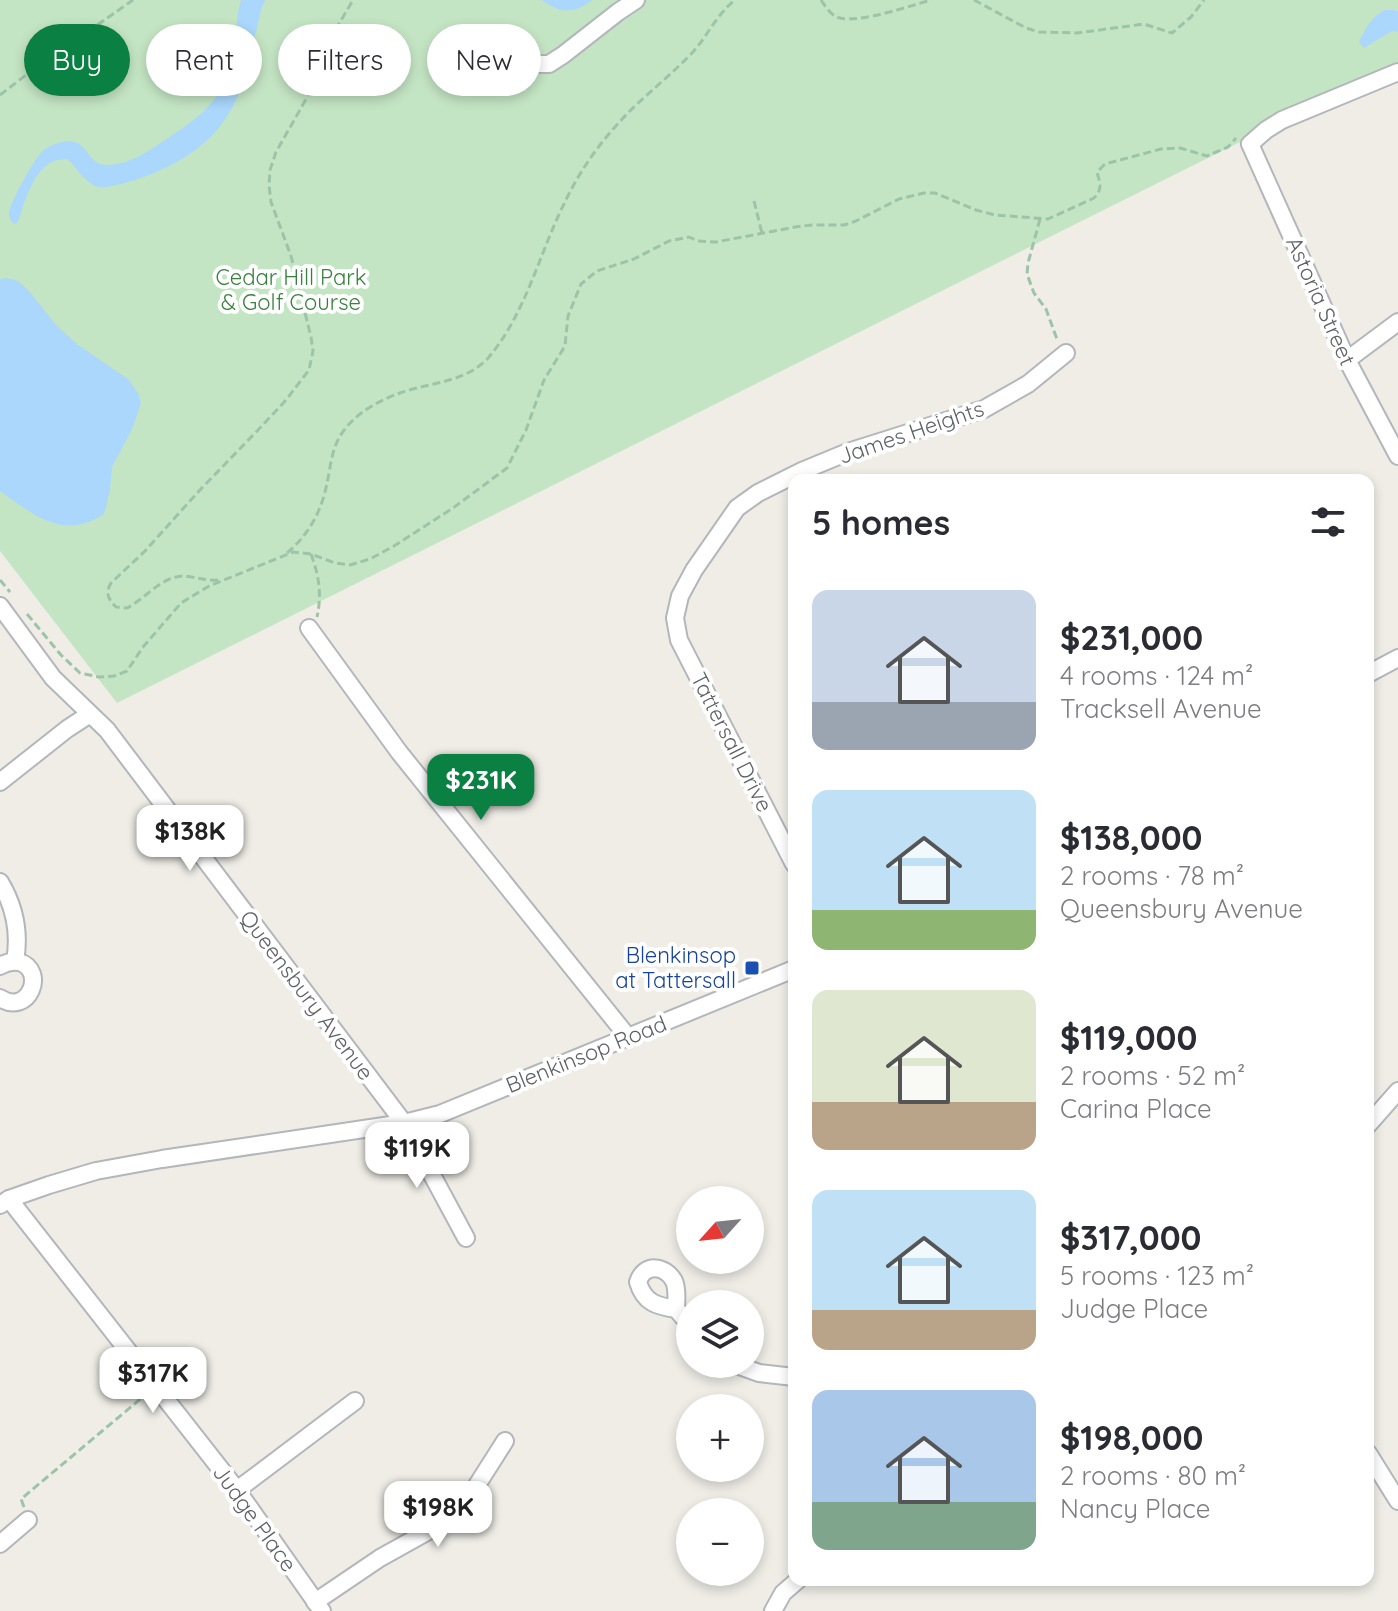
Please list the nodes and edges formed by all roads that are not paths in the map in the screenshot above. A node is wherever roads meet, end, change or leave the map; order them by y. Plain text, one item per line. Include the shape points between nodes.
1 (636, 0) edge
2 (541, 64) edge
3 (1398, 72) edge
4 (1398, 322) edge
5 (1066, 353) road end
6 (1347, 360) junction
7 (1398, 456) edge
8 (796, 474) edge
9 (788, 478) edge
10 (8, 604) edge
11 (675, 618) joint
12 (309, 628) road end
13 (1398, 658) edge
14 (1374, 671) edge
15 (90, 714) junction
16 (0, 782) edge
17 (788, 852) edge
18 (0, 882) edge
19 (8, 964) edge
20 (788, 971) edge
21 (0, 998) edge
22 (628, 1037) junction
23 (1398, 1091) edge
24 (1374, 1118) edge
25 (404, 1123) junction
26 (4, 1202) edge
27 (466, 1238) dead end
28 (764, 1374) edge
29 (788, 1376) edge
30 (355, 1401) dead end
31 (505, 1441) dead end
32 (1374, 1463) edge
33 (237, 1490) junction
34 (1398, 1501) edge
35 (28, 1520) road end
36 (0, 1544) edge
37 (791, 1586) edge
38 (319, 1607) edge
39 (773, 1611) edge

1 - 2 street via 549,64
3 - 6 street, Astoria Street via 1244,140
4 - 6 street
5 - 8 street, James Heights via 1028,384 984,409
6 - 7 street, Astoria Street
9 - 11 street, James Heights via 737,508 694,570
10 - 15 street, Queensbury Avenue via 53,678
11 - 17 street, Tattersall Drive via 679,640
12 - 22 street via 399,752
13 - 14 street
15 - 16 street
15 - 25 street, Queensbury Avenue
18 - 19 street via 19,942
19 - 21 street via 25,965 34,983 24,1000
20 - 22 street, Blenkinsop Road
22 - 25 street, Blenkinsop Road via 440,1114
23 - 24 street
25 - 26 street, Blenkinsop Road via 96,1171
25 - 27 street, Queensbury Avenue
26 - 33 street, Judge Place
28 - 29 street
30 - 33 street
31 - 38 street via 453,1513 368,1566
32 - 34 street
33 - 38 street, Judge Place
35 - 36 street
37 - 39 street

